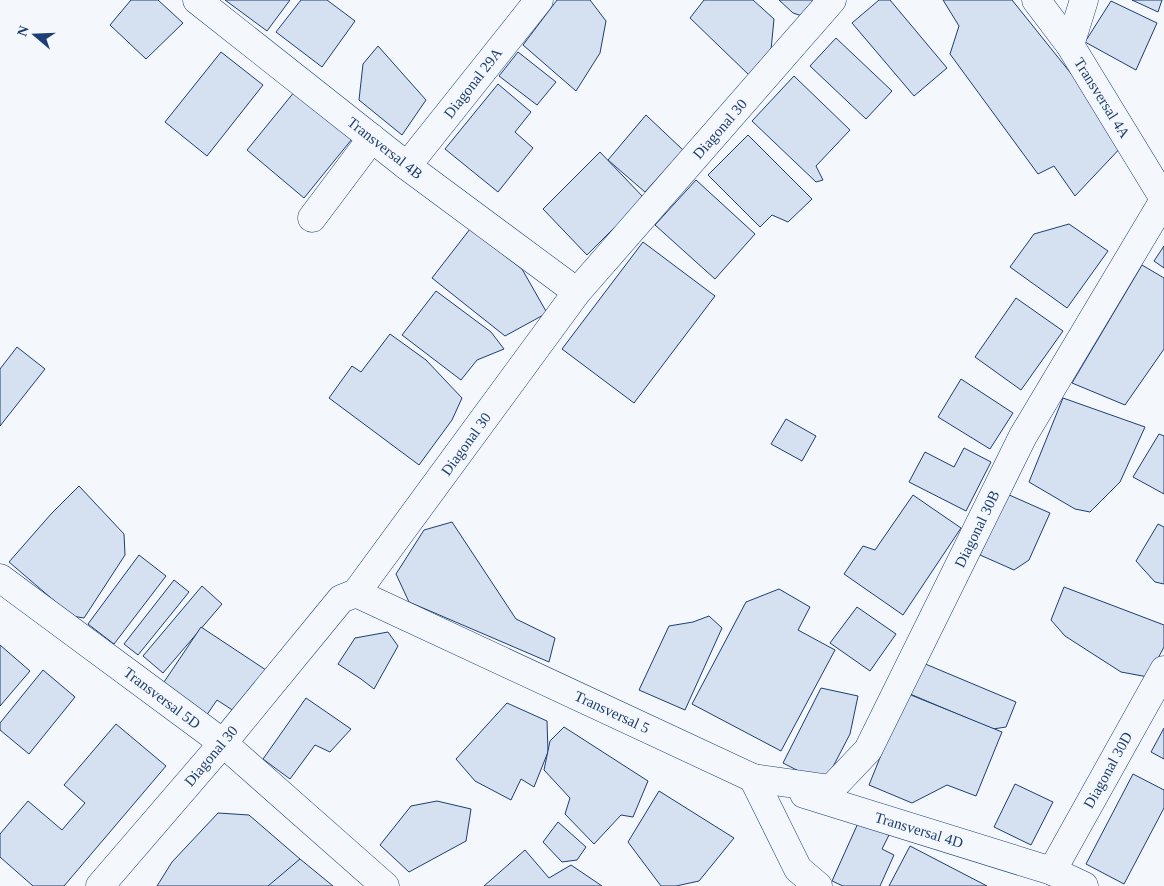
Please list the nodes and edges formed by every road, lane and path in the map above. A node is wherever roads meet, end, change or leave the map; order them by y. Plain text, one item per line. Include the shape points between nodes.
1 (197, 0) edge
2 (539, 0) edge
3 (832, 0) edge
4 (1036, 0) edge
5 (1084, 0) edge
6 (1070, 45) junction
7 (372, 138) junction
8 (408, 166) junction
9 (1164, 200) edge
10 (312, 218) dead end
11 (577, 292) junction
12 (0, 578) edge
13 (356, 593) junction
14 (1164, 670) edge
15 (223, 743) junction
16 (753, 778) junction
17 (1052, 871) junction
18 (100, 886) edge
19 (384, 886) edge
20 (818, 886) edge
21 (1084, 886) edge

1 - 7 street, Transversal 4B
2 - 8 street, Diagonal 29A
3 - 11 street, Diagonal 30
4 - 6 street, Transversal 4A
5 - 6 street
6 - 9 street, Transversal 4A
7 - 8 street, Transversal 4B
7 - 10 street
8 - 11 street, Transversal 4B
9 - 16 street, Diagonal 30B via 1022,436 868,750 831,789
11 - 13 street, Diagonal 30
12 - 15 street, Transversal 5D
13 - 15 street, Diagonal 30 via 341,599
13 - 16 street, Transversal 5
14 - 17 street, Diagonal 30D
15 - 18 street, Diagonal 30
15 - 19 street, Transversal 5D
16 - 17 street, Transversal 4D
16 - 20 street via 798,869
17 - 21 street, Transversal 4D

